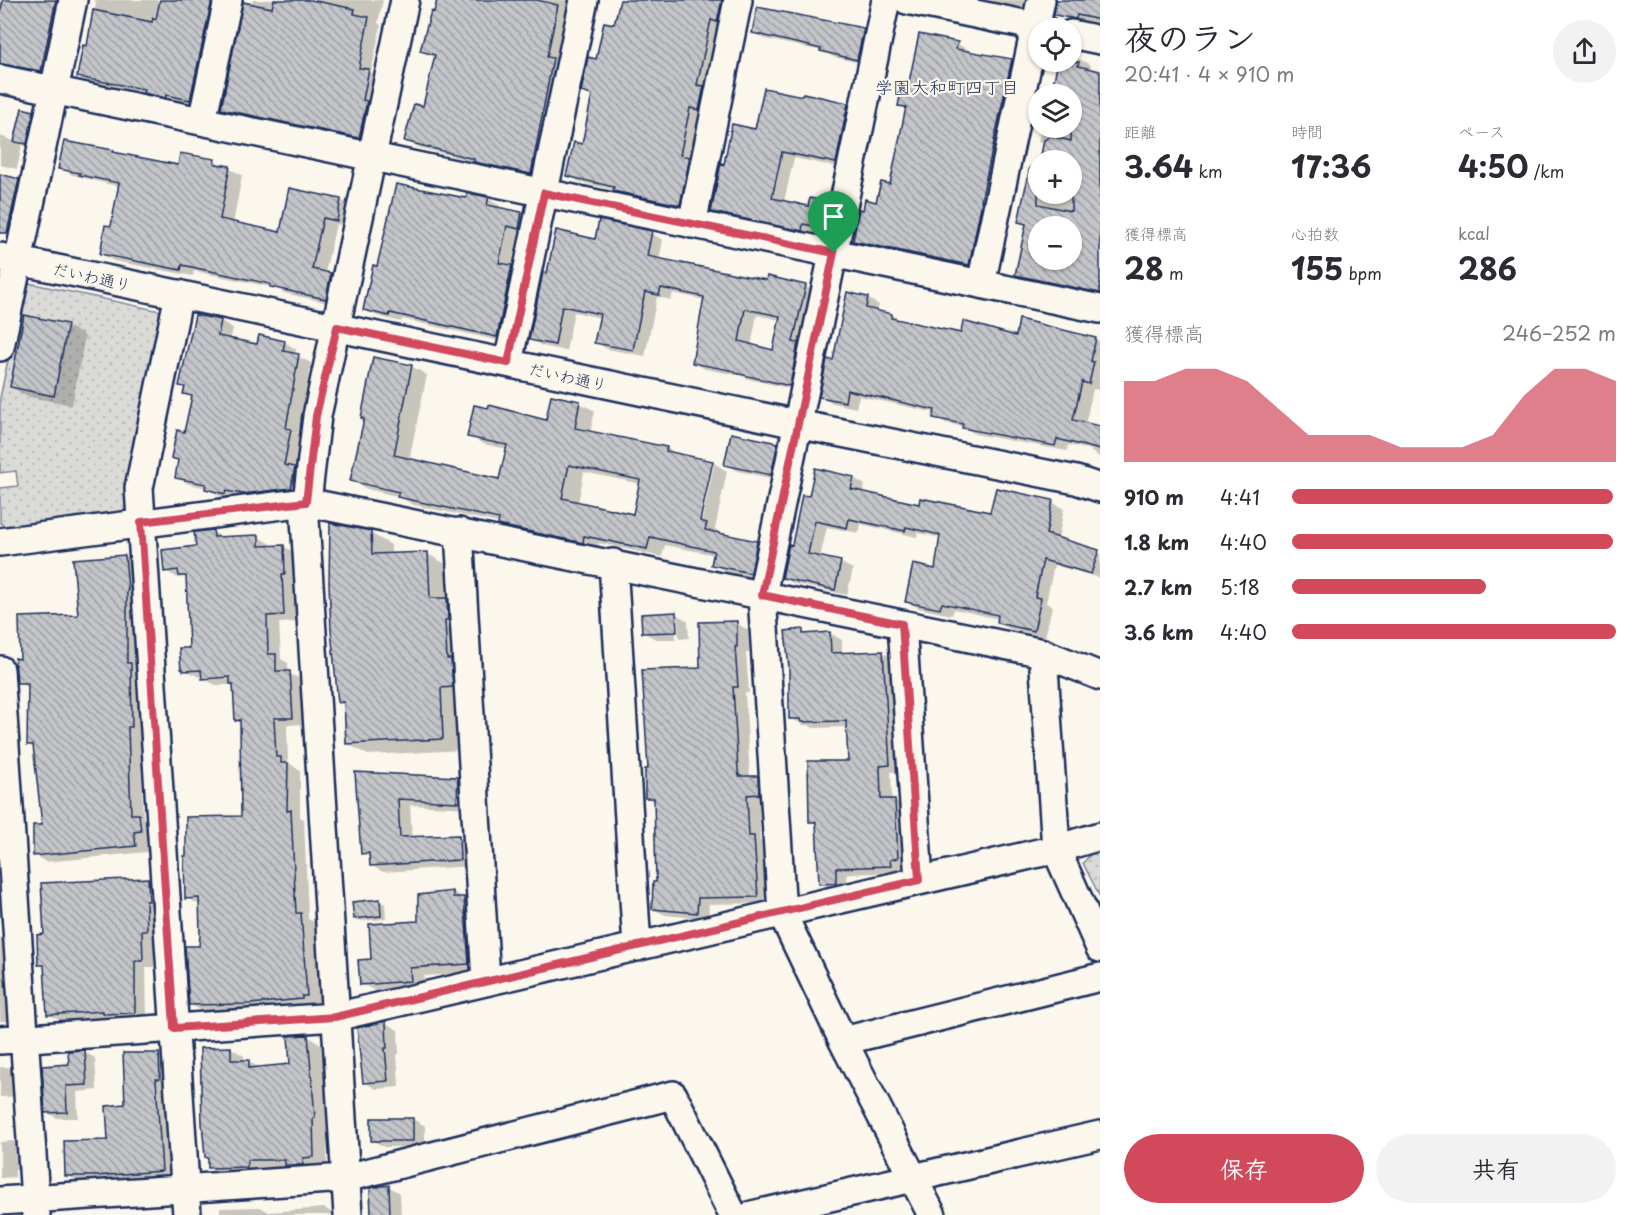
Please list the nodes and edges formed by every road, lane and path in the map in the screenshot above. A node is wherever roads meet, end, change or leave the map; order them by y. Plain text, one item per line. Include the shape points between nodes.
1 (73, 0) edge
2 (228, 0) edge
3 (405, 0) edge
4 (584, 0) edge
5 (738, 0) edge
6 (886, 0) edge
7 (907, 0) edge
8 (1041, 0) edge
9 (1040, 18) edge
10 (1028, 26) edge
11 (1082, 36) edge
12 (1100, 40) edge
13 (1029, 72) edge
14 (0, 79) edge
15 (54, 90) junction
16 (202, 121) junction
17 (372, 157) junction
18 (544, 193) junction
19 (692, 224) junction
20 (834, 253) junction
21 (9, 259) edge
22 (981, 284) junction
23 (179, 294) junction
24 (1100, 309) edge
25 (337, 327) junction
26 (0, 347) edge
27 (508, 363) junction
28 (797, 424) junction
29 (1100, 489) edge
30 (306, 502) junction
31 (141, 522) junction
32 (459, 532) junction
33 (0, 542) edge
34 (613, 563) junction
35 (762, 595) junction
36 (902, 624) junction
37 (1043, 653) junction
38 (0, 670) edge
39 (1100, 676) edge
40 (1100, 836) edge
41 (1056, 849) junction
42 (919, 880) junction
43 (782, 913) junction
44 (637, 947) junction
45 (1100, 948) edge
46 (1100, 977) edge
47 (486, 981) junction
48 (335, 1017) junction
49 (174, 1028) junction
50 (12, 1039) edge
51 (843, 1041) junction
52 (1100, 1135) edge
53 (346, 1178) junction
54 (914, 1178) junction
55 (185, 1188) junction
56 (0, 1201) edge
57 (35, 1207) edge
58 (187, 1215) edge
59 (348, 1215) edge
60 (733, 1215) edge
61 (752, 1215) edge
62 (932, 1215) edge

1 - 15 street
2 - 16 street
3 - 17 street
4 - 18 street
5 - 19 street
6 - 20 street
7 - 10 street
8 - 9 street
11 - 12 street
13 - 22 street
14 - 15 street
15 - 16 street
15 - 21 street
16 - 17 street
17 - 18 street
17 - 25 street
18 - 19 street
18 - 27 street
19 - 20 street
20 - 22 street
20 - 28 street
21 - 23 street, だいわ通り
21 - 26 street
22 - 24 street
23 - 25 street, だいわ通り
23 - 31 street via 138,488
25 - 27 street, だいわ通り
25 - 30 street via 316,416
27 - 28 street, だいわ通り
28 - 29 street, だいわ通り via 1076,480
28 - 35 street
30 - 31 street
30 - 32 street
30 - 48 street
31 - 33 street
31 - 49 street
32 - 34 street
32 - 47 street
34 - 35 street
34 - 44 street
35 - 36 street
35 - 43 street
36 - 37 street
36 - 42 street
37 - 39 street
37 - 41 street
38 - 50 street
40 - 41 street
41 - 42 street
41 - 45 street
42 - 43 street
43 - 44 street
43 - 51 street
44 - 47 street
46 - 51 street
47 - 48 street
48 - 49 street
48 - 53 street
49 - 50 street
49 - 55 street
50 - 57 street
51 - 54 street
52 - 54 street
53 - 55 street
53 - 59 street
53 - 60 street via 673,1095
54 - 61 street
54 - 62 street
55 - 57 street
55 - 58 street
56 - 57 street

